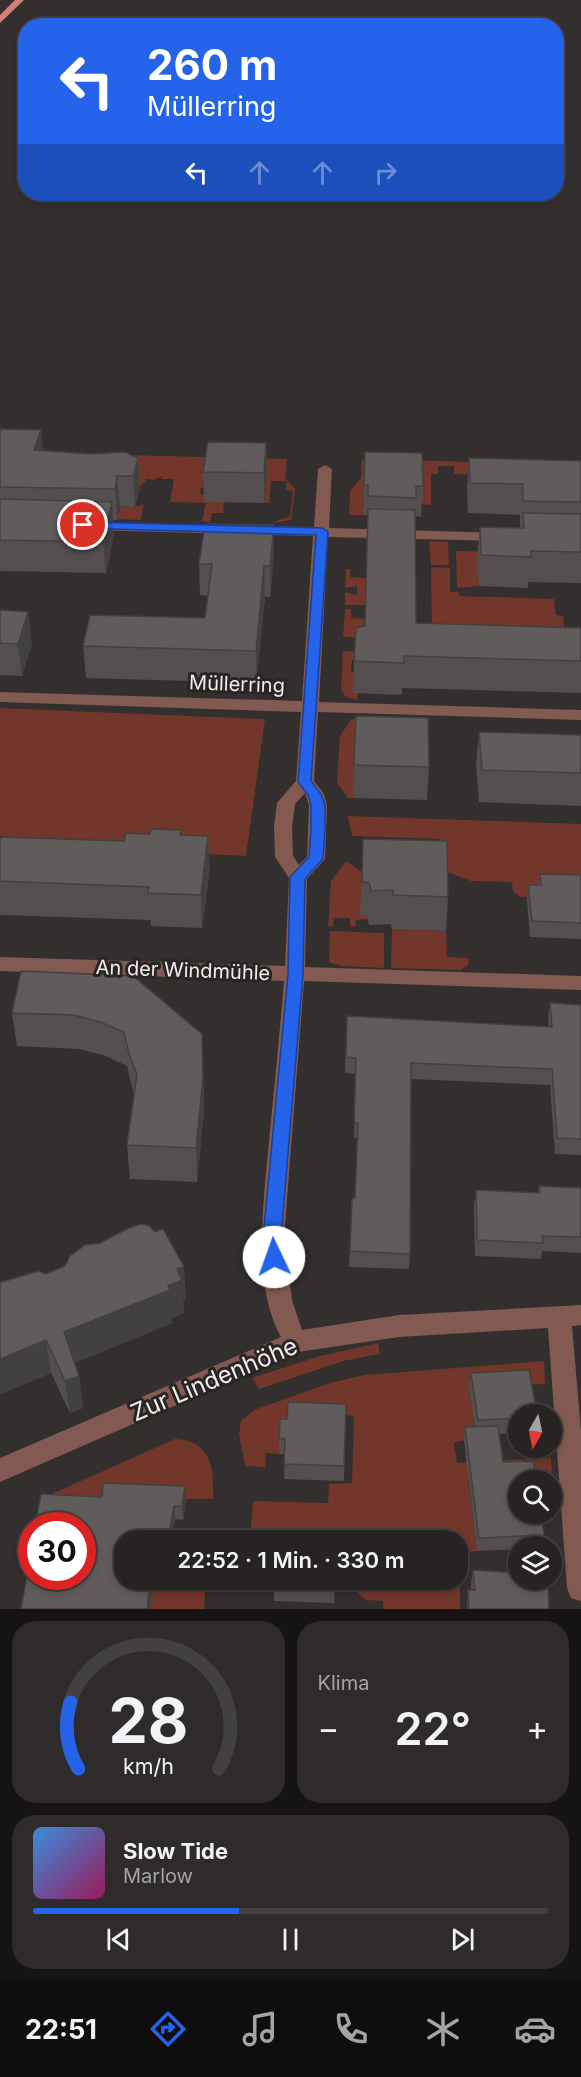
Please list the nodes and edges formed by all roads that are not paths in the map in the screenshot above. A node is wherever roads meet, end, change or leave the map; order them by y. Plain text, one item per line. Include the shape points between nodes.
1 (20, 0) edge
2 (0, 20) edge
3 (325, 469) dead end
4 (78, 525) edge
5 (322, 532) junction
6 (517, 537) edge
7 (0, 697) edge
8 (310, 707) junction
9 (581, 715) edge
10 (304, 782) junction
11 (298, 877) junction
12 (0, 964) edge
13 (295, 974) junction
14 (581, 983) edge
15 (570, 1316) edge
16 (296, 1341) junction
17 (0, 1470) edge
18 (581, 1588) edge

1 - 2 main road
3 - 5 street
4 - 5 street
5 - 6 street
5 - 8 street
7 - 8 street, Müllerring
8 - 9 street, Müllerring
8 - 10 street
10 - 11 street via 286,803 283,827 284,857
10 - 11 street via 315,794 318,829 316,859
11 - 13 street
12 - 13 street, An der Windmühle
13 - 14 street, An der Windmühle
13 - 16 street via 272,1238 280,1300 286,1324
15 - 16 street, Zur Lindenhöhe via 399,1326
15 - 18 street
16 - 17 street, Zur Lindenhöhe

